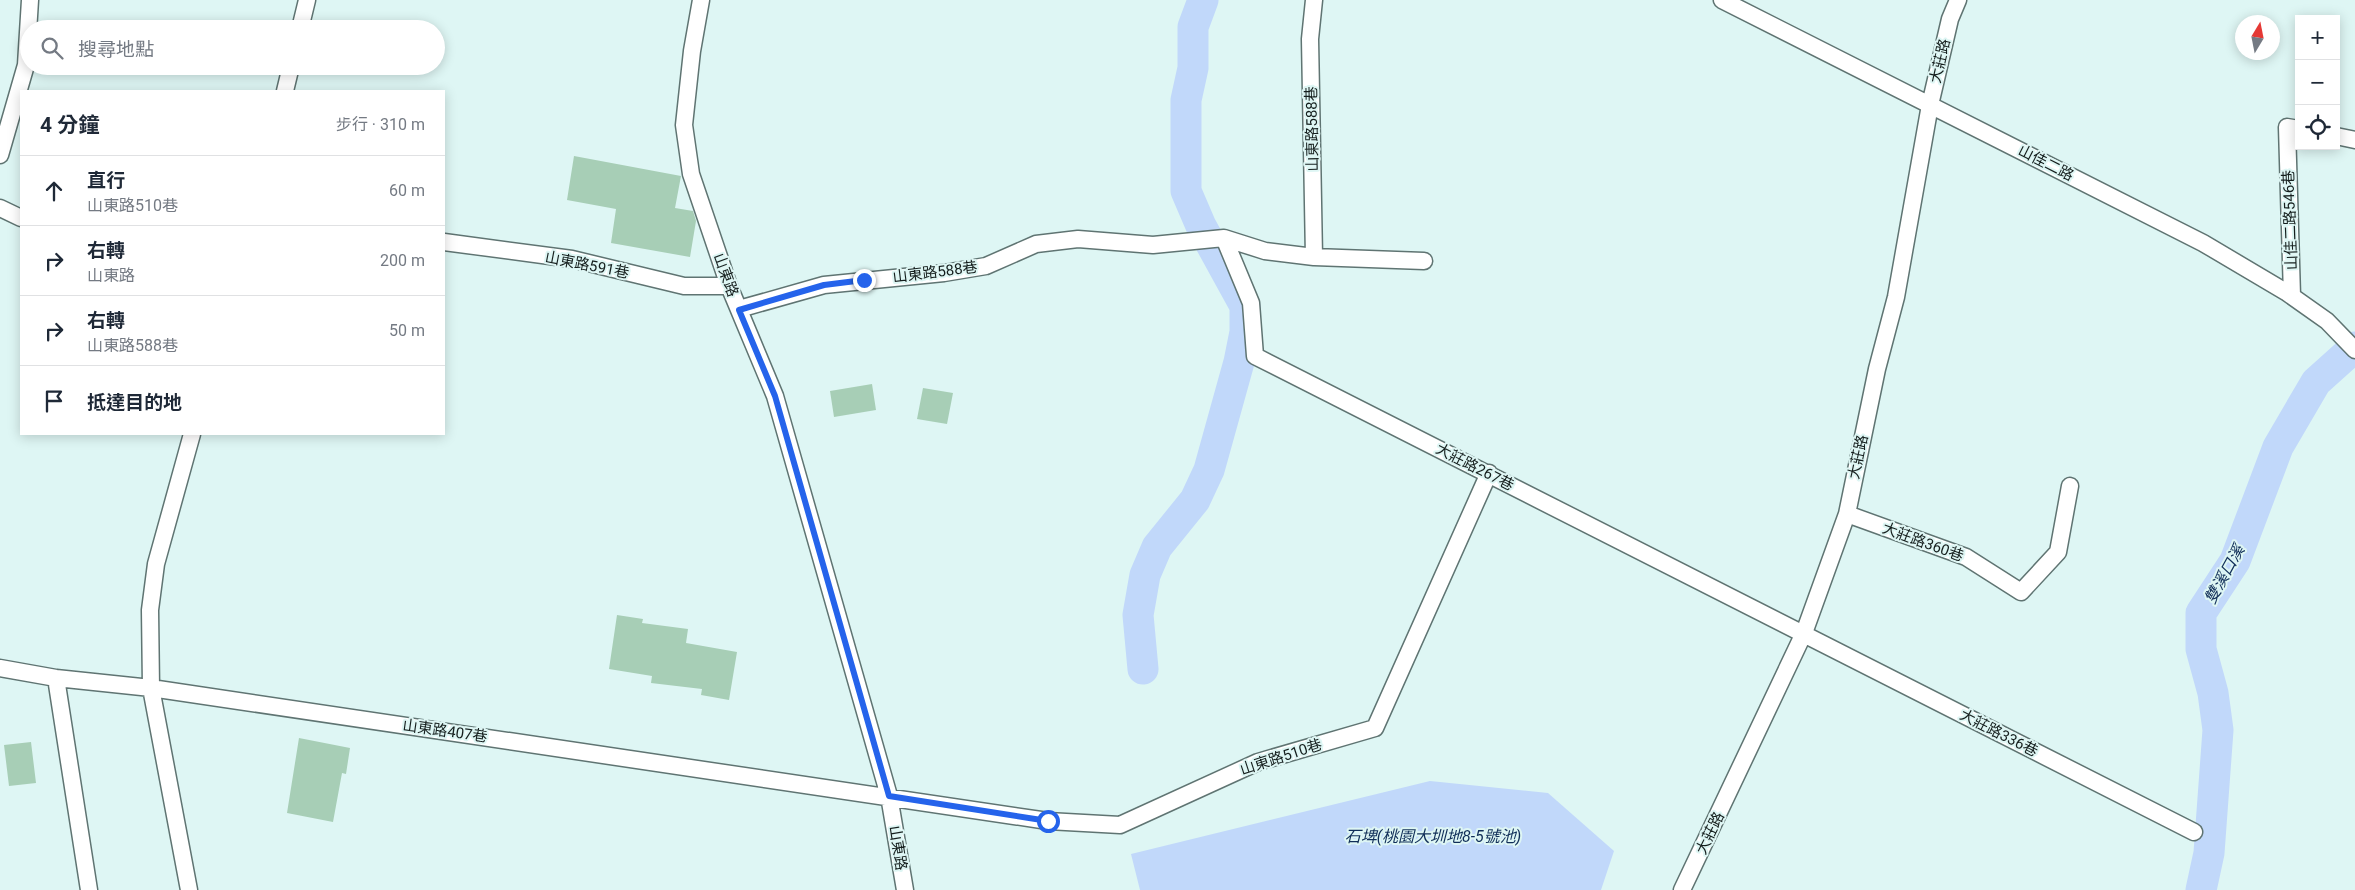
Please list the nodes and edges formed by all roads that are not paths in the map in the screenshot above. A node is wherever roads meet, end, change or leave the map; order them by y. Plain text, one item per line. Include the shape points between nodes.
1 (30, 0) edge
2 (307, 0) edge
3 (700, 0) edge
4 (1314, 0) edge
5 (1722, 0) edge
6 (1958, 0) edge
7 (29, 20) edge
8 (302, 20) edge
9 (23, 75) edge
10 (288, 75) edge
11 (284, 90) edge
12 (1930, 105) junction
13 (2295, 128) edge
14 (2340, 137) edge
15 (2355, 140) edge
16 (0, 155) edge
17 (0, 208) edge
18 (20, 218) edge
19 (1224, 238) junction
20 (445, 242) edge
21 (1314, 257) junction
22 (1424, 261) dead end
23 (729, 286) junction
24 (2292, 296) junction
25 (739, 310) junction
26 (2355, 350) edge
27 (192, 435) edge
28 (1489, 474) junction
29 (2070, 486) dead end
30 (1847, 514) junction
31 (1804, 633) junction
32 (0, 668) edge
33 (56, 678) junction
34 (151, 688) junction
35 (889, 796) junction
36 (2194, 832) dead end
37 (89, 890) edge
38 (189, 890) edge
39 (904, 890) edge
40 (1682, 890) edge

1 - 7 street
2 - 8 street
3 - 23 street, 山東路 via 684,125 691,174
4 - 21 street, 山東路588巷 via 1310,39
5 - 12 street, 山佳二路
6 - 12 street, 大莊路 via 1950,19
9 - 16 street
10 - 11 street
12 - 24 street, 山佳二路 via 2203,243
12 - 30 street, 大莊路 via 1896,297 1877,369
13 - 24 street, 山佳二路546巷 via 2287,127
14 - 15 street
17 - 18 street
19 - 21 street via 1265,251
19 - 25 street, 山東路588巷 via 1153,245 1078,239 1036,244 986,266 824,285
19 - 28 street, 大莊路267巷 via 1252,303 1255,356
20 - 23 street, 山東路591巷 via 572,260 684,286
21 - 22 street
23 - 25 street, 山東路
24 - 26 street, 山佳二路 via 2327,321
25 - 35 street, 山東路 via 775,396
27 - 34 street via 156,564 150,610
28 - 31 street, 大莊路267巷
28 - 35 street, 山東路510巷 via 1375,728 1258,762 1120,825 1048,821
29 - 30 street, 大莊路360巷 via 2058,552 2021,592 1966,557
30 - 31 street, 大莊路
31 - 36 street, 大莊路336巷
31 - 40 street, 大莊路
32 - 33 street, 山東路407巷
33 - 34 street, 山東路407巷
33 - 37 street
34 - 35 street, 山東路407巷
34 - 38 street
35 - 39 street, 山東路

